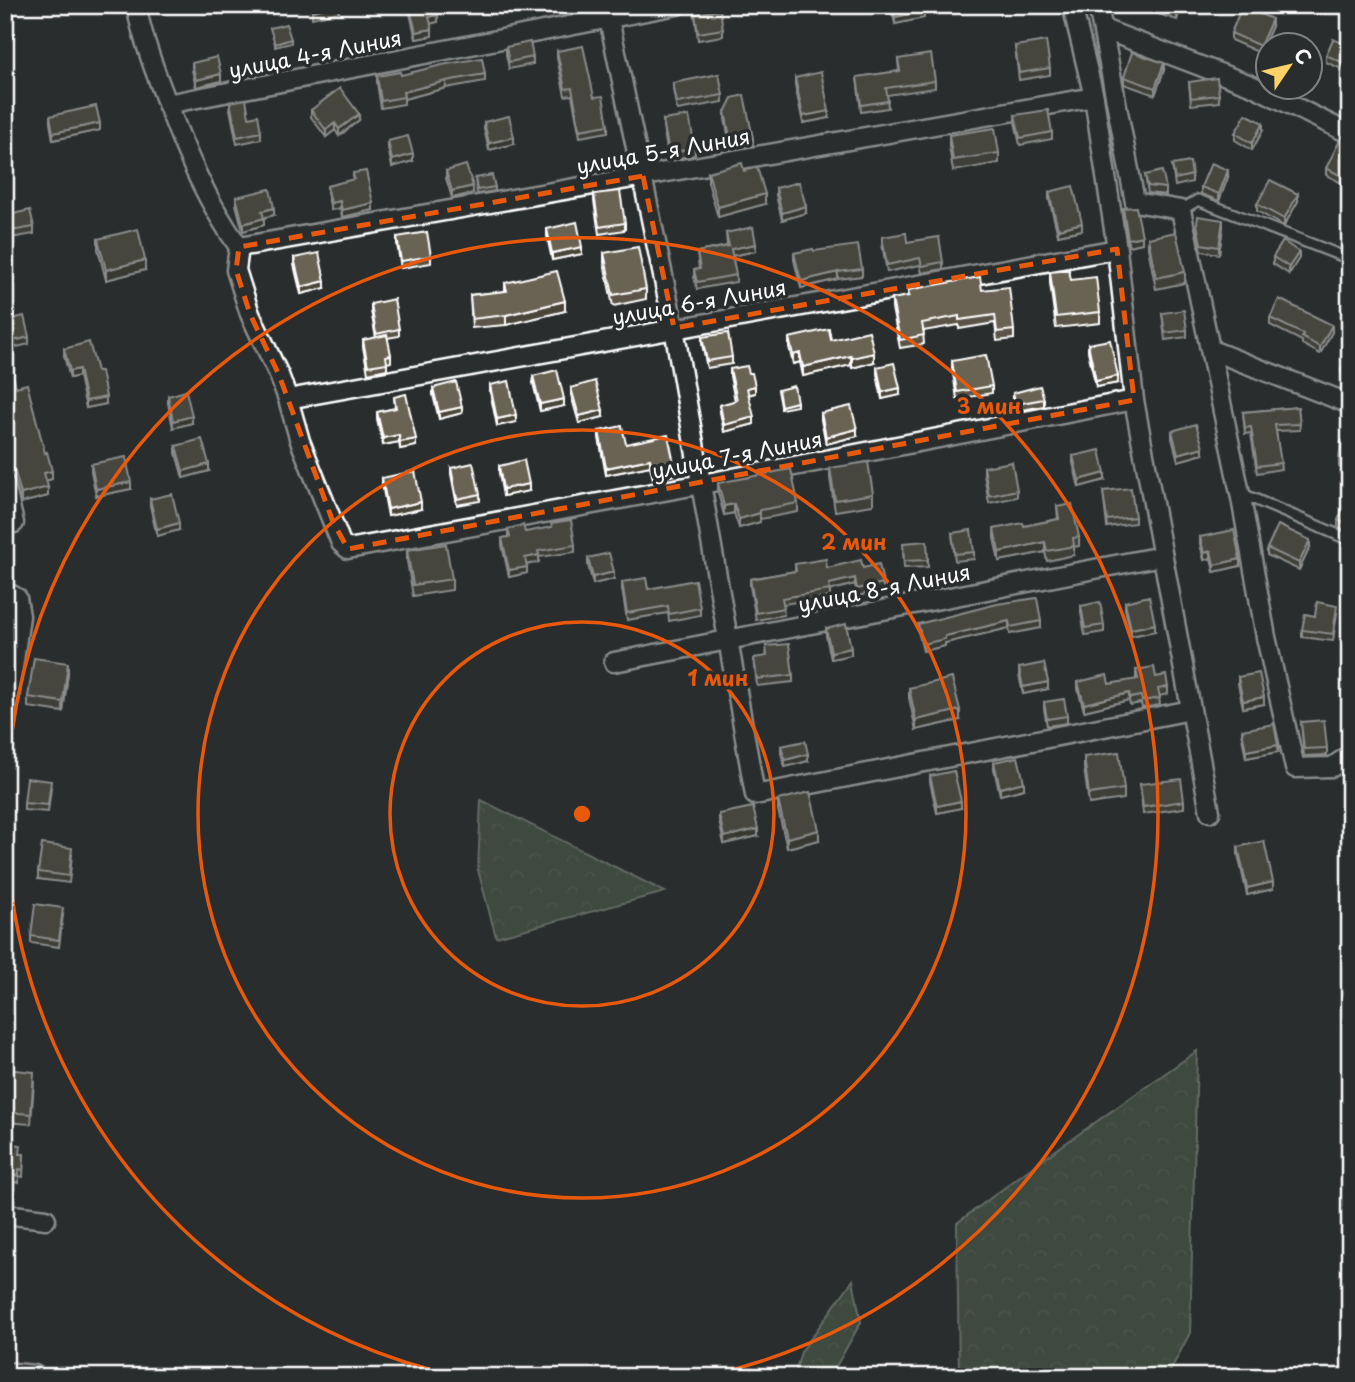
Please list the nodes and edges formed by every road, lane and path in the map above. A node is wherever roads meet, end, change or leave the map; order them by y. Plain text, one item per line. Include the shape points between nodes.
1 (136, 5) edge
2 (677, 5) edge
3 (1072, 5) edge
4 (1098, 5) edge
5 (608, 12) edge
6 (1103, 29) junction
7 (1094, 97) junction
8 (167, 104) junction
9 (1350, 134) edge
10 (643, 176) junction
11 (1181, 210) junction
12 (239, 247) junction
13 (1117, 249) junction
14 (1342, 256) dead end
15 (674, 328) junction
16 (1211, 350) junction
17 (288, 399) junction
18 (1134, 400) junction
19 (1350, 404) edge
20 (702, 484) junction
21 (5, 485) edge
22 (1240, 493) junction
23 (15, 523) dead end
24 (1350, 540) edge
25 (1162, 556) junction
26 (11, 598) edge
27 (728, 641) junction
28 (614, 662) dead end
29 (1191, 710) junction
30 (5, 729) edge
31 (1350, 755) edge
32 (1210, 812) dead end
33 (5, 1214) edge
34 (46, 1219) dead end
35 (5, 1372) edge
36 (34, 1375) edge

1 - 8 street
2 - 5 street, улица 4-я Линия
3 - 7 street
4 - 6 street
5 - 8 street, улица 4-я Линия
5 - 10 street
6 - 9 street via 1253,86
6 - 11 street via 1135,202
7 - 10 street, улица 5-я Линия
7 - 13 street
8 - 12 street via 208,198
10 - 12 street, улица 5-я Линия
10 - 15 street
11 - 14 lane via 1198,200
11 - 16 street
12 - 17 street via 236,270 250,314
13 - 15 street, улица 6-я Линия
13 - 18 street
15 - 17 street, улица 6-я Линия
15 - 20 street
16 - 19 street
16 - 22 street
17 - 20 street, улица 7-я Линия via 300,441 341,543 348,549
18 - 20 street, улица 7-я Линия
18 - 25 street
20 - 27 street
21 - 23 street
22 - 24 lane
22 - 31 street via 1295,768 1332,767
25 - 27 street, улица 8-я Линия
25 - 29 street
26 - 30 street via 20,616
27 - 28 street, улица 8-я Линия
27 - 29 street via 755,795
29 - 32 street
33 - 34 street
35 - 36 street

